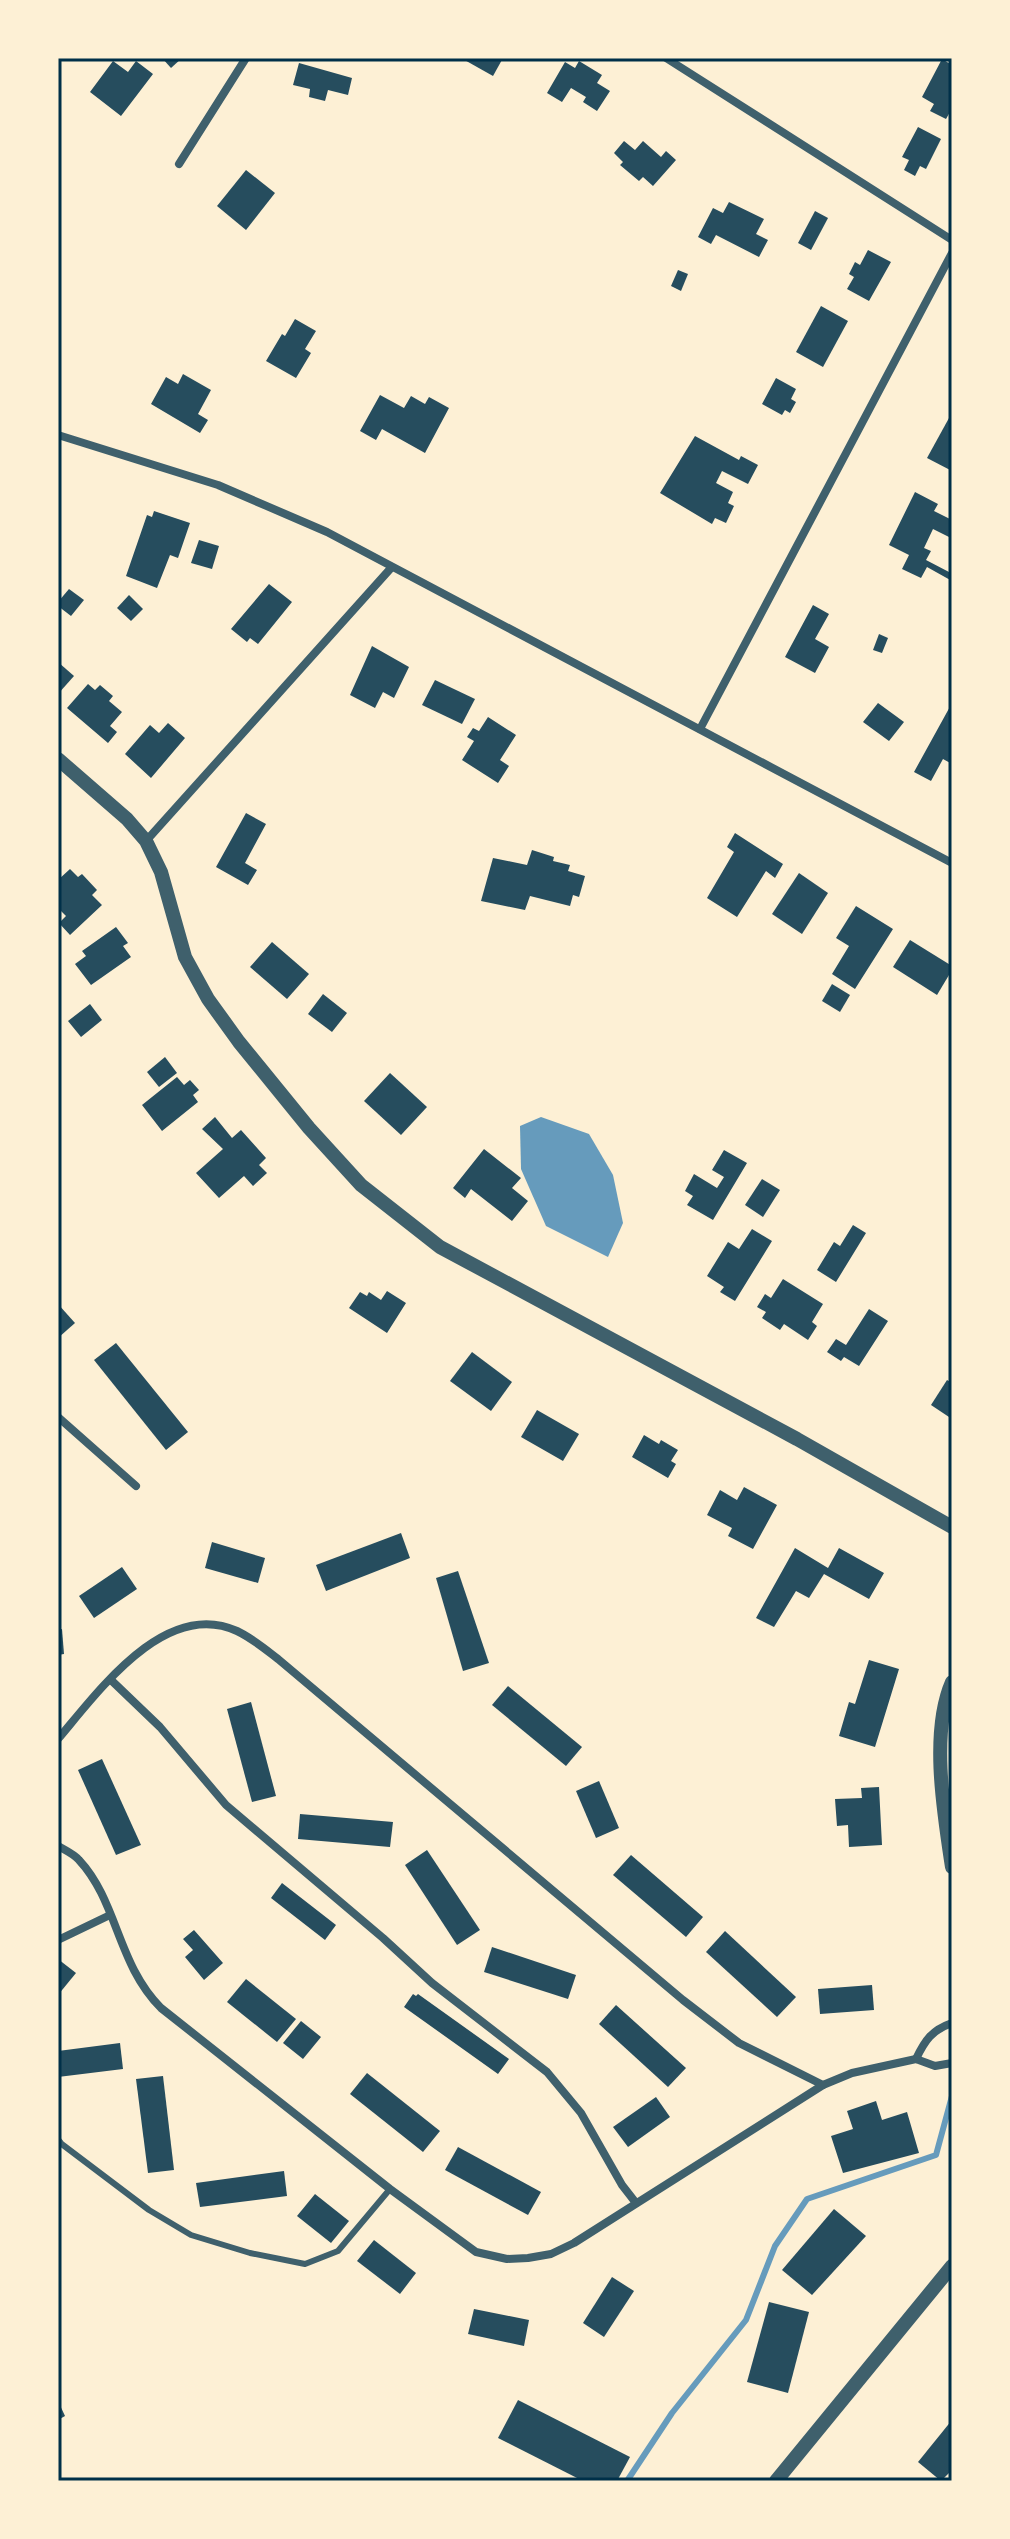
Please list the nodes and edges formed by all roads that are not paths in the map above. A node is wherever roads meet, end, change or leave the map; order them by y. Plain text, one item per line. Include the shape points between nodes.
1 (246, 58) edge
2 (666, 58) edge
3 (179, 164) dead end
4 (952, 240) edge
5 (952, 253) edge
6 (58, 435) edge
7 (391, 568) junction
8 (700, 729) junction
9 (58, 759) edge
10 (146, 841) junction
11 (952, 863) edge
12 (58, 1417) edge
13 (136, 1486) dead end
14 (951, 1525) edge
15 (111, 1680) junction
16 (952, 1682) edge
17 (58, 1739) edge
18 (58, 1846) edge
19 (952, 1867) edge
20 (110, 1915) junction
21 (58, 1940) edge
22 (952, 2023) edge
23 (916, 2059) junction
24 (952, 2063) edge
25 (823, 2085) junction
26 (59, 2142) edge
27 (390, 2189) junction
28 (636, 2203) junction
29 (952, 2266) edge
30 (776, 2481) edge

1 - 3 street
2 - 4 street
5 - 8 street
6 - 7 street via 230,490 327,532
7 - 8 street
7 - 10 street
8 - 11 street
9 - 10 street
10 - 14 street via 161,872 185,957 208,999 361,1185 440,1247
12 - 13 street
15 - 17 street
15 - 25 street via 164,1634 197,1624 225,1627 247,1637 683,2000 739,2043
15 - 28 street via 160,1727 226,1805 432,1983 547,2072 581,2113
16 - 19 street via 940,1774
18 - 20 street via 78,1858
20 - 21 street
20 - 27 street via 129,1964 161,2008
22 - 23 street via 925,2039
23 - 24 street via 935,2066
23 - 25 street
25 - 28 street
26 - 27 lane via 191,2235 305,2264 338,2251
27 - 28 street via 476,2252 507,2259 551,2254
29 - 30 street

